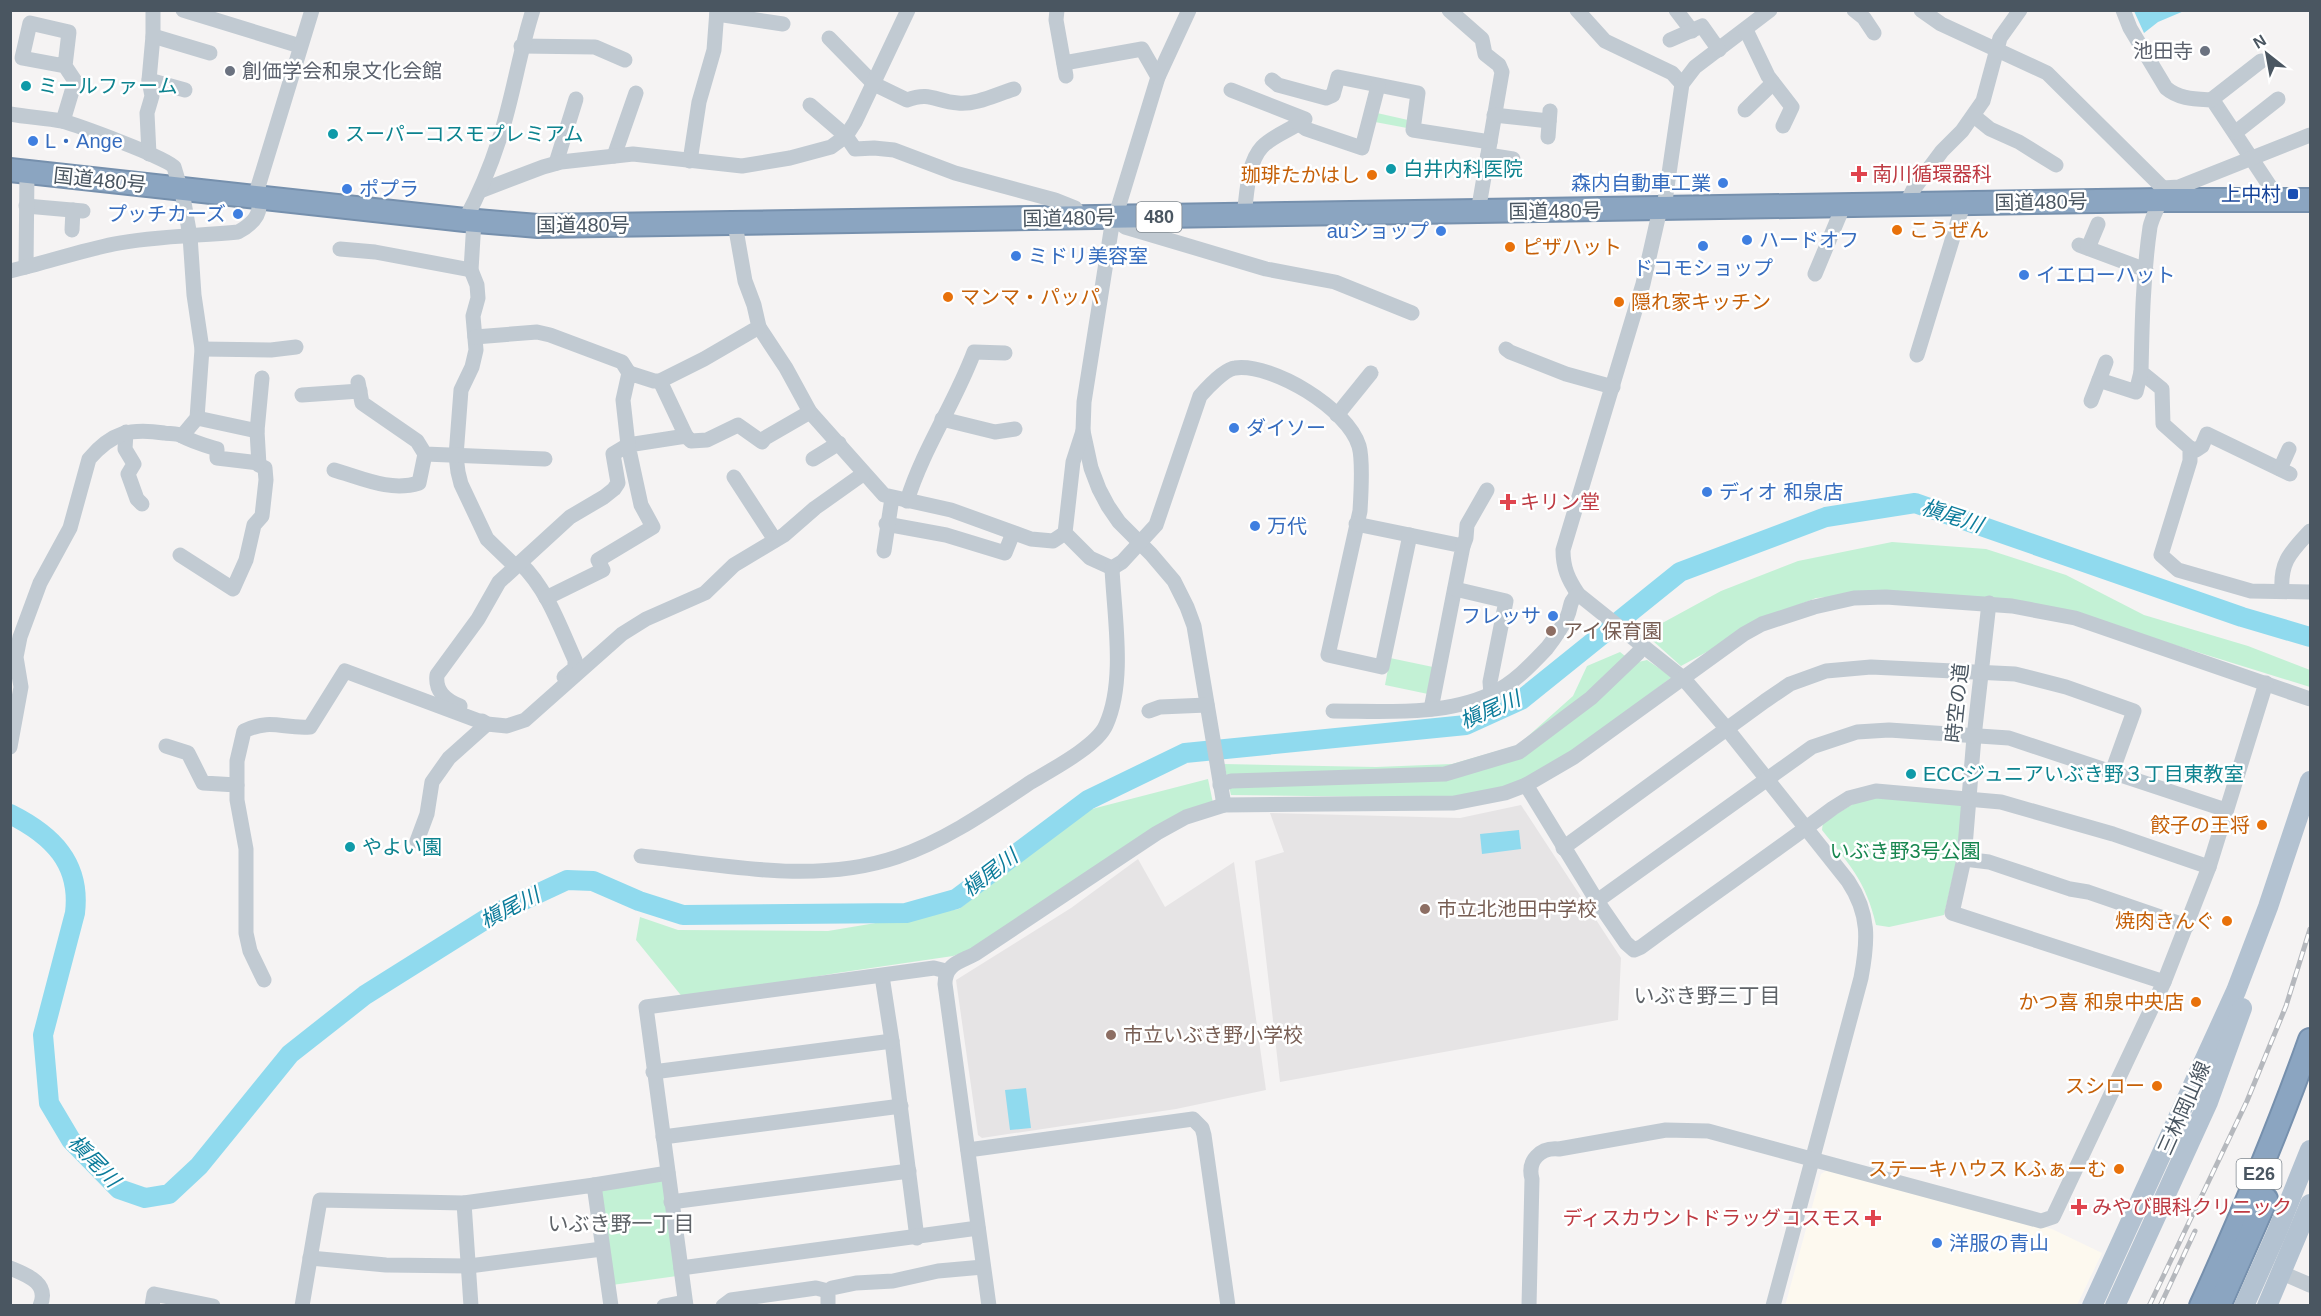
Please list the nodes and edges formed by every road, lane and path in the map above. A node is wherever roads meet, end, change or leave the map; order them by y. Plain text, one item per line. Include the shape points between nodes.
1 (153, 10) edge
2 (183, 10) edge
3 (312, 10) edge
4 (533, 10) edge
5 (908, 10) edge
6 (1057, 10) edge
7 (1189, 10) edge
8 (1577, 10) edge
9 (1676, 10) edge
10 (1854, 10) edge
11 (1921, 10) edge
12 (2020, 10) edge
13 (2123, 10) edge
14 (1769, 11) edge
15 (717, 12) edge
16 (1456, 12) edge
17 (1940, 15) edge
18 (222, 16) edge
19 (31, 17) edge
20 (783, 24) dead end
21 (1746, 30) junction
22 (1692, 32) junction
23 (1874, 33) dead end
24 (153, 36) junction
25 (829, 38) dead end
26 (1670, 40) dead end
27 (300, 46) junction
28 (521, 46) junction
29 (1719, 50) junction
30 (1995, 50) junction
31 (210, 53) dead end
32 (625, 60) dead end
33 (2261, 61) dead end
34 (65, 66) junction
35 (1158, 77) junction
36 (149, 80) junction
37 (1272, 80) dead end
38 (1773, 83) junction
39 (874, 84) junction
40 (1682, 84) junction
41 (1378, 86) junction
42 (1014, 89) dead end
43 (186, 90) dead end
44 (1231, 90) dead end
45 (636, 93) dead end
46 (576, 99) dead end
47 (2278, 99) dead end
48 (2211, 100) junction
49 (810, 105) dead end
50 (1745, 111) dead end
51 (10, 114) edge
52 (1494, 115) junction
53 (1974, 116) junction
54 (63, 122) junction
55 (1308, 122) junction
56 (1783, 126) dead end
57 (2235, 132) junction
58 (2310, 135) edge
59 (846, 136) junction
60 (1548, 136) dead end
61 (1489, 148) junction
62 (149, 154) junction
63 (614, 156) junction
64 (2252, 158) junction
65 (1514, 159) dead end
66 (690, 160) junction
67 (556, 163) junction
68 (2056, 165) dead end
69 (19, 171) edge
70 (181, 189) junction
71 (480, 191) junction
72 (2162, 194) junction
73 (256, 197) junction
74 (2279, 200) junction
75 (2310, 200) edge
76 (1961, 203) junction
77 (1906, 204) junction
78 (26, 206) junction
79 (1840, 206) junction
80 (1660, 209) junction
81 (1478, 212) junction
82 (1244, 215) junction
83 (1082, 218) junction
84 (1114, 218) junction
85 (469, 220) junction
86 (735, 224) junction
87 (2098, 224) dead end
88 (72, 230) dead end
89 (190, 236) junction
90 (340, 249) dead end
91 (26, 267) junction
92 (471, 270) junction
93 (2146, 270) junction
94 (10, 271) edge
95 (1815, 274) dead end
96 (1412, 313) dead end
97 (759, 327) junction
98 (475, 337) junction
99 (296, 347) dead end
100 (202, 349) junction
101 (1506, 349) dead end
102 (1005, 352) dead end
103 (1917, 355) dead end
104 (2106, 362) dead end
105 (2141, 372) junction
106 (629, 373) junction
107 (1371, 373) dead end
108 (262, 378) dead end
109 (2099, 380) junction
110 (660, 381) junction
111 (1613, 387) junction
112 (302, 395) dead end
113 (2091, 401) dead end
114 (810, 412) junction
115 (1338, 415) junction
116 (197, 418) junction
117 (942, 419) junction
118 (1015, 429) dead end
119 (257, 431) junction
120 (1083, 431) junction
121 (126, 432) junction
122 (182, 436) junction
123 (686, 436) junction
124 (839, 444) junction
125 (628, 445) junction
126 (2190, 448) junction
127 (2289, 449) dead end
128 (425, 454) junction
129 (456, 456) junction
130 (545, 459) dead end
131 (813, 459) dead end
132 (259, 463) junction
133 (334, 470) dead end
134 (863, 474) junction
135 (734, 477) dead end
136 (637, 484) junction
137 (616, 486) junction
138 (1480, 495) dead end
139 (899, 499) junction
140 (142, 504) dead end
141 (886, 524) junction
142 (1356, 524) junction
143 (2310, 531) edge
144 (1013, 533) junction
145 (1065, 533) junction
146 (1410, 535) junction
147 (775, 540) junction
148 (1139, 542) junction
149 (1463, 546) junction
150 (884, 551) dead end
151 (180, 555) dead end
152 (518, 565) junction
153 (1112, 568) junction
154 (1455, 589) junction
155 (2282, 591) junction
156 (2310, 592) edge
157 (1582, 597) junction
158 (546, 598) junction
159 (1989, 603) junction
160 (1640, 643) junction
161 (1981, 671) junction
162 (1683, 678) junction
163 (2266, 683) junction
164 (555, 694) junction
165 (1491, 694) junction
166 (2310, 699) edge
167 (1154, 706) dead end
168 (1207, 709) junction
169 (1431, 709) junction
170 (1333, 711) dead end
171 (487, 724) junction
172 (1727, 729) junction
173 (1974, 737) junction
174 (166, 746) dead end
175 (10, 747) edge
176 (2112, 772) junction
177 (1767, 780) junction
178 (2310, 781) edge
179 (1220, 783) junction
180 (237, 784) junction
181 (1526, 785) junction
182 (1970, 798) junction
183 (1224, 805) junction
184 (2226, 810) junction
185 (1806, 829) junction
186 (417, 841) dead end
187 (1563, 848) junction
188 (640, 856) dead end
189 (1964, 859) junction
190 (2209, 867) junction
191 (1597, 901) junction
192 (2268, 907) junction
193 (2187, 926) junction
194 (946, 971) junction
195 (882, 976) junction
196 (264, 980) dead end
197 (2164, 982) junction
198 (2310, 1040) edge
199 (892, 1041) junction
200 (653, 1072) junction
201 (2310, 1086) edge
202 (901, 1106) junction
203 (663, 1137) junction
204 (968, 1150) junction
205 (2310, 1150) edge
206 (1812, 1159) junction
207 (909, 1171) junction
208 (668, 1173) junction
209 (594, 1185) junction
210 (671, 1202) junction
211 (465, 1203) junction
212 (2310, 1204) edge
213 (978, 1228) junction
214 (917, 1238) junction
215 (602, 1249) junction
216 (310, 1258) junction
217 (469, 1266) junction
218 (983, 1267) junction
219 (10, 1268) edge
220 (681, 1268) junction
221 (2282, 1273) junction
222 (2310, 1285) edge
223 (828, 1298) edge
224 (685, 1304) edge
225 (40, 1305) edge
226 (152, 1305) edge
227 (213, 1305) edge
228 (302, 1305) edge
229 (471, 1305) edge
230 (611, 1305) edge
231 (664, 1305) edge
232 (723, 1305) edge
233 (989, 1305) edge
234 (1227, 1305) edge
235 (1529, 1305) edge
236 (1773, 1305) edge
237 (2092, 1305) edge
238 (2115, 1305) edge
239 (2201, 1305) edge
240 (2219, 1305) edge
241 (2244, 1305) edge
242 (2267, 1305) edge

1 - 24 street
2 - 18 street
3 - 27 street
4 - 28 street
5 - 39 street
6 - 35 street via 1065,70 1142,49
7 - 35 street
8 - 40 street via 1605,41 1672,73
9 - 22 street
10 - 23 street
11 - 17 street
12 - 30 street
13 - 48 street via 2166,88 2187,98
14 - 21 street
15 - 20 street
15 - 66 street via 714,50 699,102
16 - 52 street via 1482,39 1485,54 1502,72
17 - 30 street
18 - 27 street
19 - 34 street via 69,32
19 - 34 street via 22,58
21 - 29 street
21 - 38 street
22 - 26 street
22 - 29 street via 1702,26
24 - 31 street
24 - 36 street
25 - 39 street
27 - 73 street
28 - 32 street via 595,47
28 - 71 street via 500,138
29 - 40 street via 1695,67
30 - 53 street via 1983,101
30 - 72 street via 2047,74
33 - 48 street
34 - 54 street via 75,81
35 - 84 street
36 - 43 street
36 - 62 street
37 - 41 street via 1278,85 1294,84 1326,98 1333,94 1340,72
38 - 50 street
38 - 56 street via 1792,107
39 - 42 street via 907,100 921,95 958,103
39 - 59 street
40 - 80 street via 1665,201
41 - 55 street via 1362,148 1306,129
41 - 61 street via 1418,93 1413,130
44 - 55 street via 1256,93
45 - 63 street
46 - 67 street
47 - 57 street
48 - 57 street
49 - 59 street
51 - 54 street
52 - 60 street via 1550,116
52 - 61 street
53 - 68 street
53 - 77 street via 1942,151
54 - 62 street
55 - 82 street via 1263,139 1254,160
57 - 64 street
58 - 64 street
59 - 66 street via 831,147 742,166
59 - 83 street via 855,149 894,150 955,173 1055,200 1075,208
61 - 65 street
61 - 81 street
62 - 70 street via 171,163
63 - 66 street
63 - 67 street
64 - 72 street
64 - 74 street
67 - 71 street
69 - 70 highway, 国道480号 / 480
69 - 78 street
70 - 73 highway, 国道480号 / 480
70 - 89 street
71 - 85 street
72 - 74 highway, 国道480号 / 480
72 - 76 highway, 国道480号 / 480
72 - 93 street via 2153,215
73 - 85 highway, 国道480号 / 480
73 - 89 street via 260,204 256,219 247,227 238,232
74 - 75 highway, 国道480号 / 480
76 - 77 highway, 国道480号 / 480
76 - 103 street via 1923,317
77 - 79 highway, 国道480号 / 480
78 - 88 street via 78,210
78 - 91 street
79 - 80 highway, 国道480号 / 480
79 - 95 street via 1828,258
80 - 81 highway, 国道480号 / 480
80 - 111 street via 1644,284
81 - 82 highway, 国道480号 / 480
82 - 84 highway, 国道480号 / 480
83 - 84 highway, 国道480号 / 480
83 - 86 highway, 国道480号 / 480
84 - 96 street via 1125,226 1266,269 1335,282
84 - 120 street via 1084,402
85 - 86 highway, 国道480号 / 480 via 538,226
85 - 92 street
86 - 97 street via 745,281
87 - 93 street via 2084,247
89 - 91 street via 113,244
89 - 100 street
90 - 92 street
91 - 94 street
92 - 98 street via 478,298
93 - 105 street
97 - 110 street
97 - 114 street
98 - 106 street via 543,334 622,362
98 - 129 street via 472,367 461,390
99 - 100 street
100 - 116 street
101 - 111 street via 1566,374
102 - 117 street via 974,352
104 - 109 street
105 - 109 street via 2136,392
105 - 126 street via 2163,389 2163,424
106 - 110 street
106 - 125 street via 623,400
107 - 115 street
108 - 119 street
109 - 113 street
110 - 123 street
111 - 157 street via 1563,550 1569,581
112 - 128 street via 359,386 362,403 417,441
114 - 123 street via 762,442 738,425 707,440 691,441
114 - 124 street
115 - 142 street via 1359,446 1361,496
115 - 148 street via 1283,378 1257,369 1233,368 1200,396 1156,525
116 - 119 street
116 - 122 street
117 - 118 street via 995,432
117 - 139 street
119 - 132 street
120 - 145 street via 1073,462
120 - 148 street via 1099,489 1119,522
121 - 122 street via 141,430
121 - 140 street via 125,449 134,464 128,474
121 - 175 street via 112,438 89,459 70,528 40,583 20,637 16,657 21,687
122 - 132 street via 217,449 218,458
123 - 125 street
124 - 131 street
124 - 134 street
125 - 136 street
125 - 137 street via 613,454
126 - 127 street via 2202,446 2206,434 2237,443 2285,472
126 - 155 street via 2190,461 2161,555 2178,570 2251,591
128 - 129 street
128 - 133 street via 419,483 406,487 382,485
129 - 130 street
129 - 152 street via 461,484 487,539
132 - 151 street via 265,468 266,480 262,516 254,525 246,560 233,589
134 - 139 street via 884,495
134 - 147 street
135 - 147 street
136 - 137 street
136 - 158 street via 641,505 653,527 598,560 603,570
137 - 152 street via 570,517
138 - 149 street
139 - 141 street
139 - 144 street via 951,510
141 - 144 street via 946,535 1005,553
141 - 150 street
142 - 146 street
142 - 146 street via 1328,655 1382,667
143 - 155 street via 2283,565
144 - 145 street via 1053,541
145 - 153 street via 1090,558
146 - 149 street
147 - 164 street via 734,565 705,593 622,634
148 - 153 street
148 - 168 street via 1174,581 1187,607 1194,626
149 - 154 street
152 - 158 street via 532,574
152 - 171 street via 499,582 478,619 437,675 436,685 443,696
153 - 188 street via 1117,668 1106,727 1086,748 981,815 897,857 853,868 801,872
154 - 165 street via 1506,601
154 - 169 street
155 - 156 street
157 - 160 street
157 - 165 street via 1571,600 1568,616 1550,645 1526,670
158 - 164 street via 575,660 575,668 556,684
159 - 161 street, 時空の道
159 - 162 street via 1886,597 1854,598 1814,607 1762,624
159 - 163 street via 2075,618
160 - 162 street
160 - 179 street via 1638,653 1591,698 1519,752 1445,774
161 - 172 street via 1871,667 1826,671 1790,684
161 - 173 street, 時空の道
161 - 176 street via 2015,674 2066,687 2134,711
162 - 172 street
162 - 181 street via 1574,757
163 - 166 street
163 - 184 street
164 - 171 street via 525,720 507,726
165 - 169 street
167 - 168 street
168 - 179 street
169 - 170 street via 1355,706
171 - 180 street via 345,671 310,727 277,723 256,725 244,731 237,761
171 - 186 street via 460,746 432,782
172 - 177 street
172 - 187 street
173 - 176 street via 2008,738
173 - 177 street via 1889,730 1857,732 1812,747
173 - 182 street, 時空の道
174 - 180 street via 188,753 203,783
176 - 184 street
177 - 185 street
177 - 191 street
178 - 192 main road, 三林岡山線
179 - 183 street
180 - 196 street via 246,849 246,933
181 - 183 street via 1454,803
181 - 187 street
182 - 185 street via 1876,791 1860,794
182 - 189 street, 時空の道
182 - 190 street via 2020,807
183 - 194 street via 1186,817 1157,832
184 - 190 street
185 - 191 street via 1634,950
185 - 206 street via 1856,893 1867,946 1862,978
187 - 191 street
189 - 193 street via 1989,862
189 - 197 street, 時空の道 via 1952,913
190 - 193 street
192 - 237 main road, 三林岡山線 via 2221,1027
192 - 238 main road, 三林岡山線 via 2265,942 2208,1101
193 - 197 street
194 - 195 street via 934,968
194 - 204 street
195 - 199 street
195 - 200 street via 646,1007
197 - 206 street via 2056,1213 2049,1219 2041,1221
198 - 239 highway, E26 via 2285,1112
199 - 200 street
199 - 202 street
200 - 203 street
201 - 240 highway, E26
202 - 203 street
202 - 207 street
203 - 208 street
204 - 213 street
204 - 234 street via 1193,1119 1204,1135
205 - 241 main road
206 - 235 street via 1693,1129 1546,1150 1536,1156 1530,1170
206 - 236 street
207 - 210 street
207 - 214 street
208 - 209 street
208 - 210 street
209 - 211 street
209 - 215 street
210 - 220 street
211 - 216 street via 320,1200
211 - 217 street
212 - 221 main road
213 - 214 street
213 - 218 street
214 - 220 street
215 - 217 street
215 - 230 street
216 - 217 street via 386,1265
216 - 228 street
217 - 229 street
218 - 223 street via 892,1281 856,1282 832,1288
218 - 233 street
219 - 225 street via 36,1281 42,1291
220 - 224 street
221 - 222 street
221 - 242 main road
223 - 232 street via 816,1288 731,1300
224 - 231 street
226 - 227 street via 154,1294

